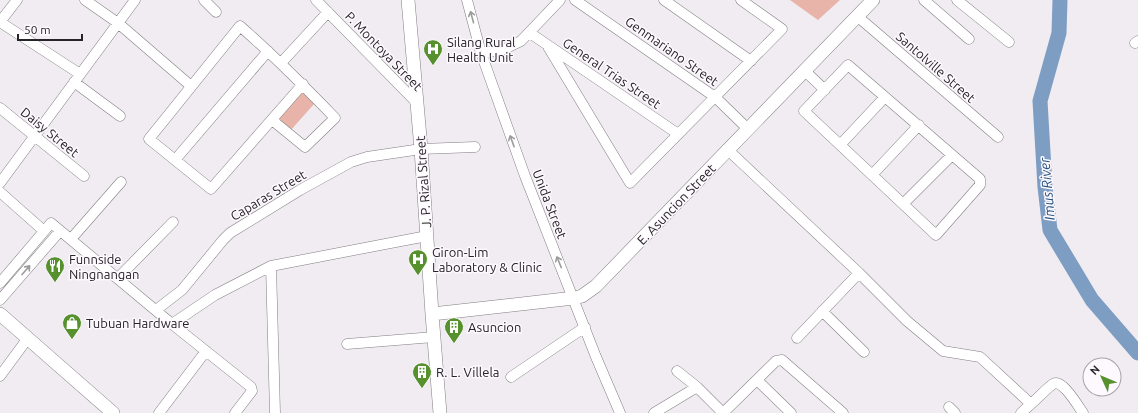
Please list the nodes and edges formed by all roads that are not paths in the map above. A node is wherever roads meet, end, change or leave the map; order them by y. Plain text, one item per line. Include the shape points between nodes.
1 (17, 0) edge
2 (86, 0) edge
3 (135, 0) edge
4 (204, 0) edge
5 (316, 0) edge
6 (408, 0) edge
7 (467, 0) edge
8 (560, 0) edge
9 (575, 0) edge
10 (664, 0) edge
11 (741, 0) edge
12 (873, 0) edge
13 (924, 0) edge
14 (957, 0) edge
15 (216, 12) dead end
16 (328, 12) junction
17 (857, 16) junction
18 (0, 22) edge
19 (118, 23) junction
20 (530, 33) junction
21 (969, 38) dead end
22 (1009, 42) dead end
23 (547, 44) junction
24 (268, 51) junction
25 (481, 53) junction
26 (751, 61) junction
27 (281, 63) junction
28 (805, 71) junction
29 (80, 74) junction
30 (74, 82) junction
31 (303, 84) junction
32 (191, 86) junction
33 (825, 90) junction
34 (715, 97) junction
35 (885, 97) junction
36 (418, 104) junction
37 (0, 108) edge
38 (120, 116) dead end
39 (272, 120) junction
40 (919, 125) junction
41 (748, 129) junction
42 (678, 134) junction
43 (34, 136) junction
44 (998, 137) dead end
45 (840, 145) junction
46 (475, 147) dead end
47 (421, 149) junction
48 (728, 150) junction
49 (952, 155) junction
50 (175, 160) junction
51 (872, 175) junction
52 (84, 176) dead end
53 (121, 182) dead end
54 (0, 183) edge
55 (0, 192) edge
56 (903, 204) junction
57 (173, 222) dead end
58 (44, 231) junction
59 (60, 231) junction
60 (427, 236) junction
61 (71, 239) junction
62 (270, 266) junction
63 (859, 273) junction
64 (118, 278) junction
65 (0, 283) edge
66 (574, 298) junction
67 (0, 300) edge
68 (156, 310) junction
69 (822, 311) junction
70 (0, 314) edge
71 (432, 314) junction
72 (172, 324) junction
73 (585, 327) junction
74 (434, 337) junction
75 (28, 338) junction
76 (797, 338) dead end
77 (347, 344) dead end
78 (206, 351) junction
79 (864, 352) dead end
80 (677, 371) dead end
81 (0, 376) edge
82 (511, 377) dead end
83 (757, 380) junction
84 (697, 387) junction
85 (1031, 404) junction
86 (841, 412) edge
87 (113, 413) edge
88 (159, 413) edge
89 (235, 413) edge
90 (275, 413) edge
91 (440, 413) edge
92 (620, 413) edge
93 (654, 413) edge
94 (723, 413) edge
95 (791, 413) edge
96 (1021, 413) edge
97 (1083, 413) edge

1 - 18 street
2 - 19 street
3 - 19 street
4 - 15 street
5 - 16 street, P. Montoya Street
6 - 36 main road, J. P. Rizal Street
25 -> 7 street, Unida Street
8 - 20 street
9 - 34 street, Genmariano Street
10 - 26 street
11 - 26 street via 782,29
12 - 17 main road, E. Asuncion Street
13 - 21 street
14 - 22 street
16 - 27 street
16 - 36 street, P. Montoya Street
17 - 28 main road, E. Asuncion Street
17 - 44 street, Santolville Street
18 - 29 street
19 - 29 street
19 - 32 street
20 - 23 street, General Trias Street
20 - 25 street via 511,47
23 - 42 street, General Trias Street
23 - 42 street via 630,182
24 - 27 street
24 - 32 street via 240,26
24 - 50 street
66 -> 25 street, Unida Street via 525,176
26 - 34 street
27 - 31 street
28 - 33 street
28 - 41 main road, E. Asuncion Street
29 - 30 street
30 - 38 street
30 - 43 street
31 - 39 street
31 - 39 street via 335,118 305,147
32 - 50 street via 149,139
33 - 35 street via 848,65
33 - 45 street via 804,111
34 - 41 street, Genmariano Street
34 - 42 street
35 - 40 street
35 - 45 street
36 - 47 main road, J. P. Rizal Street
37 - 43 street, Daisy Street
39 - 50 street via 211,190
40 - 49 street
40 - 51 street
41 - 48 main road, E. Asuncion Street
43 - 52 street, Daisy Street
43 - 54 street
45 - 51 street
46 - 47 street, Caparas Street
47 - 60 main road, J. P. Rizal Street
47 - 68 street, Caparas Street via 367,157 343,165 240,227 223,240 182,290
48 - 63 street
48 - 66 main road, E. Asuncion Street via 596,286 582,296
49 - 56 street
49 - 56 street via 981,182 936,235
51 - 56 street
53 - 61 street
55 - 58 street
57 - 64 street
58 - 59 street via 51,223
58 - 65 street
59 - 61 street
67 -> 59 street
60 - 62 street
60 - 71 main road, J. P. Rizal Street
61 - 64 street
62 - 72 street via 215,294
62 - 90 street
63 - 69 street
63 - 85 street via 907,321 943,351 980,357
64 - 68 street
66 - 71 main road, E. Asuncion Street
66 - 73 street, Unida Street
68 - 72 street
69 - 76 street
69 - 79 street
70 - 75 main road
71 - 74 main road, J. P. Rizal Street
72 - 78 street
73 - 82 street
73 - 92 street, Unida Street
74 - 77 street
74 - 91 main road, J. P. Rizal Street
75 - 81 street
75 - 87 main road
78 - 88 street
78 - 89 street via 251,388 252,391
80 - 84 street
83 - 86 street via 776,361 782,360
83 - 94 street
83 - 95 street
84 - 93 street
84 - 94 street
85 - 96 street
85 - 97 street via 1053,384 1058,383 1070,394

